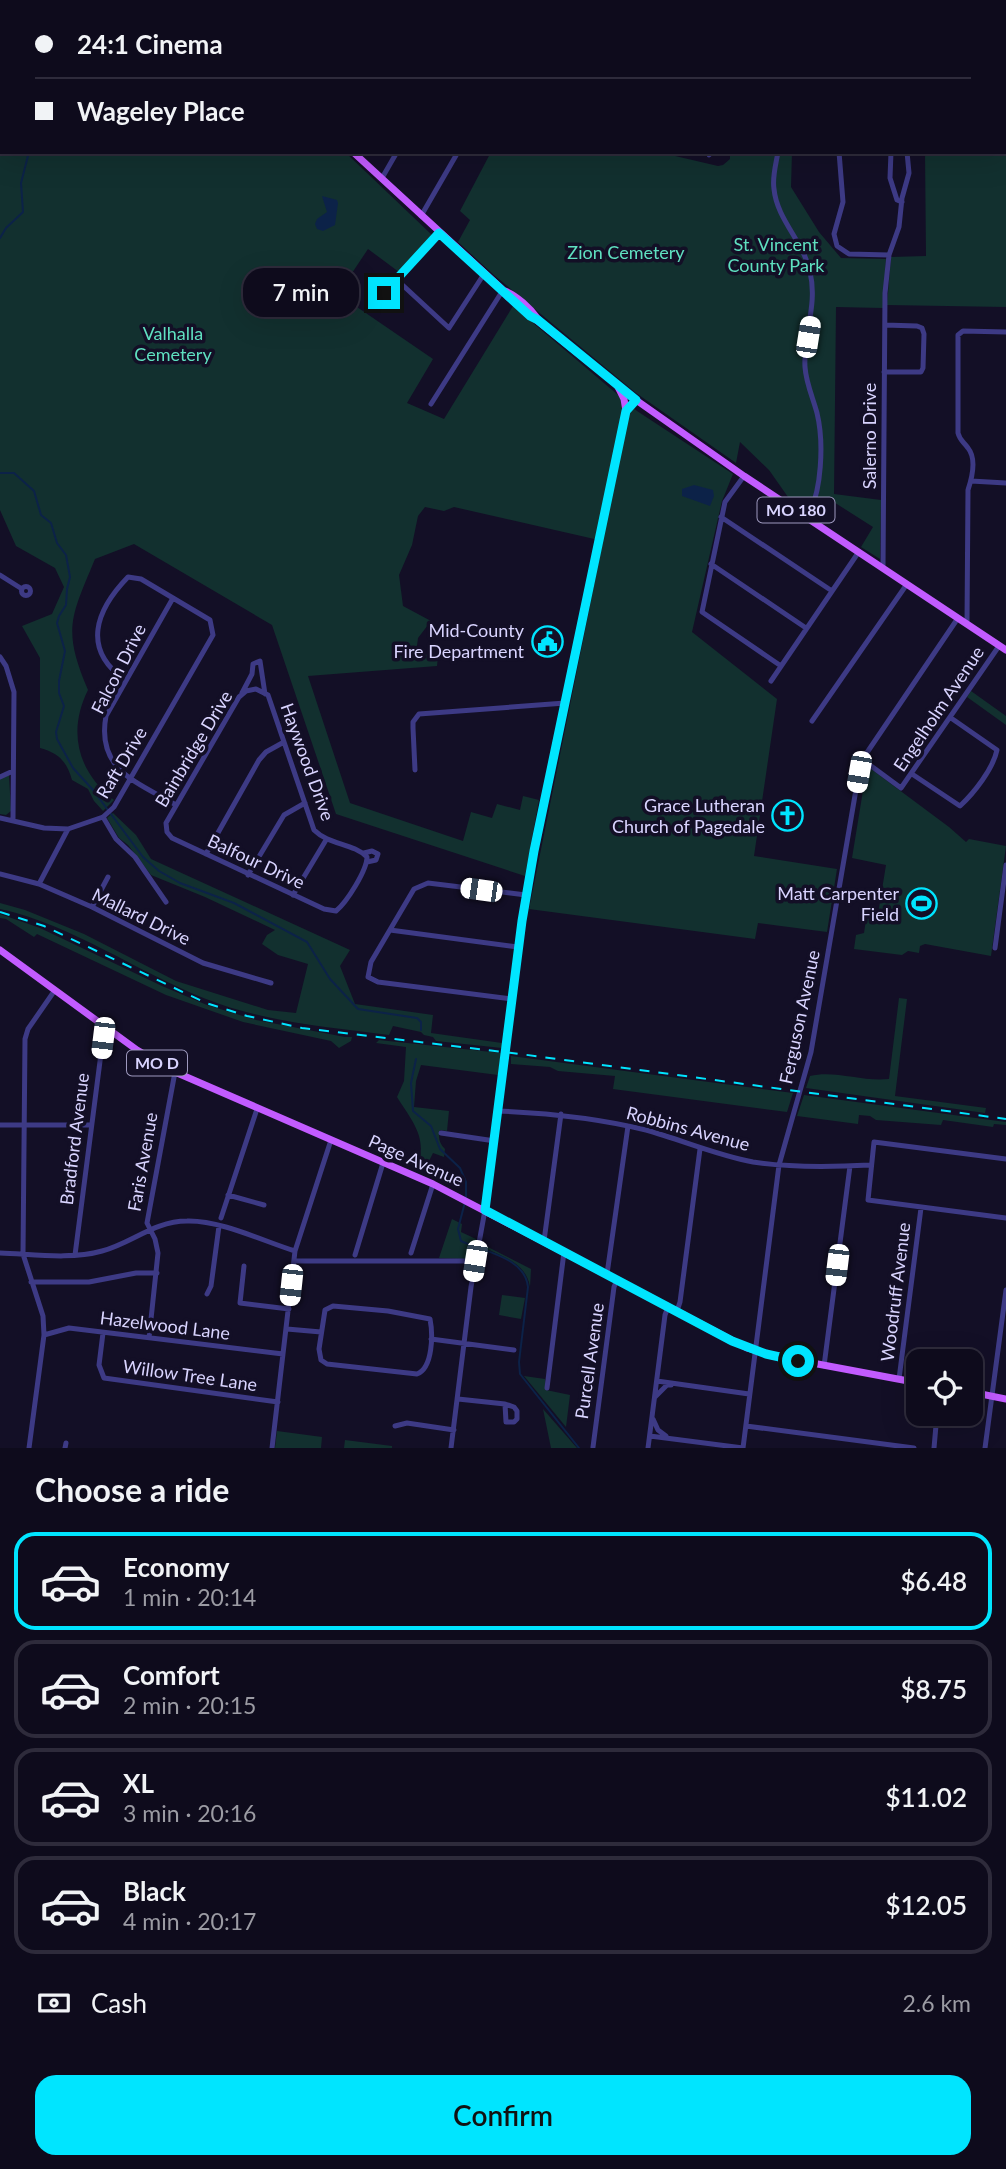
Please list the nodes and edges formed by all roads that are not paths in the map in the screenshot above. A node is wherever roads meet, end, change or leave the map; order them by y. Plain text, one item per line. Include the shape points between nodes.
1 (355, 154) edge
2 (396, 154) edge
3 (457, 154) edge
4 (778, 154) edge
5 (839, 154) edge
6 (891, 154) edge
7 (907, 154) edge
8 (382, 178) junction
9 (902, 202) junction
10 (421, 216) junction
11 (439, 233) junction
12 (889, 255) junction
13 (484, 274) junction
14 (396, 279) junction
15 (503, 290) junction
16 (371, 307) dead end
17 (885, 326) junction
18 (1006, 332) edge
19 (884, 372) junction
20 (616, 383) junction
21 (636, 400) junction
22 (431, 404) dead end
23 (626, 411) junction
24 (744, 475) junction
25 (971, 481) junction
26 (1006, 483) edge
27 (721, 517) junction
28 (807, 517) junction
29 (858, 553) junction
30 (711, 564) junction
31 (883, 568) junction
32 (0, 575) edge
33 (906, 584) junction
34 (22, 589) dead end
35 (832, 591) junction
36 (173, 598) junction
37 (958, 618) junction
38 (967, 624) junction
39 (806, 628) junction
40 (1003, 648) edge
41 (0, 657) edge
42 (780, 666) junction
43 (125, 680) junction
44 (771, 681) dead end
45 (256, 689) joint
46 (242, 694) junction
47 (265, 694) junction
48 (565, 703) junction
49 (951, 718) junction
50 (812, 721) dead end
51 (284, 742) junction
52 (863, 760) junction
53 (415, 770) dead end
54 (13, 771) junction
55 (912, 774) junction
56 (0, 777) edge
57 (131, 778) junction
58 (305, 803) junction
59 (176, 805) junction
60 (107, 813) junction
61 (0, 818) edge
62 (13, 821) junction
63 (68, 829) junction
64 (167, 832) joint
65 (327, 840) junction
66 (206, 855) junction
67 (1006, 865) edge
68 (0, 874) edge
69 (1005, 874) edge
70 (248, 875) junction
71 (108, 877) dead end
72 (38, 884) junction
73 (293, 895) junction
74 (526, 895) junction
75 (166, 902) dead end
76 (92, 907) junction
77 (336, 911) joint
78 (390, 930) junction
79 (519, 947) junction
80 (995, 948) dead end
81 (0, 950) edge
82 (271, 984) dead end
83 (55, 990) junction
84 (512, 999) junction
85 (108, 1029) junction
86 (175, 1072) junction
87 (257, 1109) junction
88 (498, 1111) junction
89 (561, 1114) junction
90 (0, 1125) edge
91 (24, 1125) junction
92 (91, 1125) junction
93 (628, 1126) junction
94 (441, 1133) dead end
95 (331, 1140) junction
96 (495, 1141) junction
97 (701, 1149) junction
98 (1006, 1159) edge
99 (383, 1163) junction
100 (779, 1165) junction
101 (870, 1165) junction
102 (850, 1166) junction
103 (433, 1184) junction
104 (228, 1195) junction
105 (264, 1205) dead end
106 (921, 1208) junction
107 (485, 1210) junction
108 (221, 1218) dead end
109 (1006, 1218) edge
110 (219, 1226) junction
111 (150, 1229) junction
112 (544, 1241) junction
113 (295, 1251) junction
114 (564, 1251) junction
115 (411, 1253) dead end
116 (0, 1254) edge
117 (23, 1254) junction
118 (75, 1255) junction
119 (355, 1255) dead end
120 (294, 1261) junction
121 (475, 1261) junction
122 (244, 1266) dead end
123 (157, 1273) junction
124 (607, 1274) junction
125 (617, 1280) junction
126 (31, 1282) junction
127 (1006, 1290) edge
128 (207, 1294) dead end
129 (668, 1307) junction
130 (289, 1309) junction
131 (677, 1311) junction
132 (287, 1329) junction
133 (321, 1332) junction
134 (103, 1333) junction
135 (44, 1335) junction
136 (149, 1338) junction
137 (431, 1339) junction
138 (465, 1343) junction
139 (514, 1350) dead end
140 (754, 1351) junction
141 (284, 1354) junction
142 (824, 1366) junction
143 (899, 1379) junction
144 (906, 1380) edge
145 (657, 1381) junction
146 (676, 1384) junction
147 (547, 1388) dead end
148 (750, 1394) junction
149 (983, 1394) edge
150 (992, 1396) junction
151 (654, 1397) junction
152 (458, 1399) junction
153 (1006, 1399) edge
154 (278, 1402) junction
155 (505, 1404) dead end
156 (653, 1419) junction
157 (395, 1426) dead end
158 (746, 1426) junction
159 (936, 1426) edge
160 (454, 1430) junction
161 (650, 1436) junction
162 (668, 1438) junction
163 (593, 1447) edge
164 (29, 1448) edge
165 (272, 1448) edge
166 (451, 1448) edge
167 (648, 1448) edge
168 (743, 1448) edge
169 (914, 1448) edge
170 (933, 1448) edge
171 (985, 1448) edge

1 - 8 main road, MO 180
2 - 8 street
3 - 10 street
4 - 28 street via 776,202 804,255 813,285 805,368 817,414 820,479 816,502
5 - 12 street via 843,202 835,230 836,246 849,254
6 - 9 street via 891,185
7 - 9 street, Salerno Drive via 909,173
8 - 10 main road, MO 180
9 - 12 street, Salerno Drive
10 - 11 main road, MO 180
11 - 13 main road, MO 180
11 - 14 street
12 - 17 street, Salerno Drive
13 - 14 street via 449,328
13 - 15 main road, MO 180
14 - 16 street
15 - 20 main road, MO 180
15 - 22 street
17 - 19 street, Salerno Drive
17 - 19 street via 922,328 924,345 921,372
18 - 25 street via 961,333 958,433 971,454
19 - 31 street, Salerno Drive
20 - 21 main road, MO 180
20 - 23 main road
21 - 23 street
21 - 24 main road, MO 180
23 - 48 street
24 - 27 street via 725,502
24 - 28 main road, MO 180
25 - 26 street
25 - 38 street
27 - 30 street
27 - 35 street
28 - 29 main road, MO 180
29 - 31 main road, MO 180
29 - 35 street
30 - 39 street
30 - 42 street via 702,612
31 - 33 main road, MO 180
32 - 34 street
33 - 37 main road, MO 180
33 - 50 street
35 - 39 street
36 - 43 street, Falcon Drive
36 - 43 street via 141,579 128,577 100,615 101,654
36 - 57 street, Raft Drive via 211,620 213,635
37 - 38 main road, MO 180
37 - 52 street, Ferguson Avenue
38 - 40 main road, MO 180
39 - 42 street
40 - 49 street, Engelholm Avenue
41 - 54 street via 13,692
42 - 44 street
43 - 57 street, Falcon Drive via 106,716 104,735 111,761
45 - 46 street, Bainbridge Drive
45 - 47 street, Haywood Drive
46 - 47 street, Haywood Drive via 253,664 260,661
46 - 59 street, Bainbridge Drive
47 - 51 street, Haywood Drive
48 - 53 street via 419,714 413,722
48 - 74 street
49 - 55 street, Engelholm Avenue
49 - 55 street via 997,750 981,779 960,806
51 - 58 street, Haywood Drive
51 - 66 street via 259,760
52 - 55 street, Engelholm Avenue via 901,788
52 - 100 street, Ferguson Avenue via 816,1027
54 - 56 street
54 - 62 street
57 - 59 street, Falcon Drive
57 - 60 street, Raft Drive
58 - 65 street, Haywood Drive via 314,830
58 - 70 street via 284,815
59 - 64 street, Bainbridge Drive via 166,823
60 - 63 street, Raft Drive
60 - 75 street via 116,839 135,857
61 - 62 street
62 - 63 street
63 - 72 street
64 - 66 street, Balfour Drive
65 - 73 street
65 - 77 street, Haywood Drive via 366,857
66 - 70 street, Balfour Drive
67 - 69 street
68 - 72 street, Mallard Drive
69 - 80 street
70 - 73 street, Balfour Drive
71 - 76 street
72 - 76 street, Mallard Drive
73 - 77 street, Balfour Drive
74 - 78 street via 421,885
74 - 79 street
76 - 82 street, Mallard Drive via 203,963
78 - 79 street
78 - 84 street via 368,977
79 - 84 street
81 - 83 main road, Page Avenue / MO D
83 - 85 main road, Page Avenue / MO D
83 - 91 street via 26,1035
84 - 88 street
85 - 86 main road, Page Avenue / MO D
85 - 92 street, Bradford Avenue
86 - 87 main road, Page Avenue / MO D
86 - 111 street, Faris Avenue via 147,1223
87 - 95 main road, Page Avenue / MO D
87 - 104 street
88 - 89 street, Robbins Avenue
88 - 96 street
89 - 93 street, Robbins Avenue
89 - 112 street
90 - 91 street
91 - 92 street
91 - 117 street
92 - 118 street, Bradford Avenue
93 - 97 street, Robbins Avenue
93 - 124 street
94 - 96 street
95 - 99 main road, Page Avenue / MO D
95 - 113 street
96 - 107 street
97 - 100 street, Robbins Avenue
97 - 131 street
98 - 101 street via 874,1142
99 - 103 main road, Page Avenue / MO D
99 - 119 street
100 - 102 street, Robbins Avenue
100 - 140 street, Ferguson Avenue
101 - 102 street, Robbins Avenue
101 - 106 street via 868,1200
102 - 142 street
103 - 107 main road, Page Avenue / MO D
103 - 115 street
104 - 105 street
104 - 108 street
106 - 109 street
106 - 143 street, Woodruff Avenue
107 - 112 main road, Page Avenue / MO D
107 - 121 street
110 - 111 street via 189,1221
110 - 113 street
110 - 128 street
111 - 118 street via 107,1250
111 - 123 street, Faris Avenue via 157,1243
112 - 114 main road, Page Avenue / MO D
113 - 120 street
114 - 124 main road, Page Avenue / MO D
114 - 147 street
116 - 117 street
117 - 118 street
117 - 126 street
120 - 121 street
120 - 130 street
121 - 138 street
122 - 130 street via 240,1303
123 - 126 street via 89,1282
123 - 136 street, Faris Avenue
124 - 125 main road, Page Avenue / MO D
125 - 129 main road, Page Avenue / MO D
125 - 163 street, Purcell Avenue
126 - 135 street via 43,1316
127 - 150 street
129 - 131 main road, Page Avenue / MO D
129 - 145 street
130 - 132 street
131 - 140 main road, Page Avenue / MO D
132 - 133 street
132 - 141 street
133 - 137 street via 325,1310 333,1306 425,1317 431,1321
133 - 137 street via 320,1357 327,1364 418,1374 428,1367
134 - 135 street, Hazelwood Lane via 69,1328
134 - 136 street, Hazelwood Lane
134 - 154 street, Willow Tree Lane via 99,1365 104,1378
135 - 164 street
136 - 141 street, Hazelwood Lane
137 - 138 street
138 - 139 street
138 - 152 street
140 - 142 main road, Page Avenue / MO D
140 - 148 street, Ferguson Avenue
141 - 154 street
142 - 143 main road, Page Avenue / MO D
143 - 144 main road, Page Avenue / MO D
145 - 146 street
145 - 151 street
146 - 148 street
146 - 151 street via 667,1385
148 - 158 street, Ferguson Avenue
149 - 150 main road
150 - 153 main road
150 - 171 street
151 - 156 street
152 - 155 street
152 - 160 street
154 - 165 street
156 - 161 street
156 - 162 street
157 - 160 street via 407,1423
158 - 168 street, Ferguson Avenue
158 - 169 street
159 - 170 street
160 - 166 street
161 - 162 street
161 - 167 street
162 - 168 street

